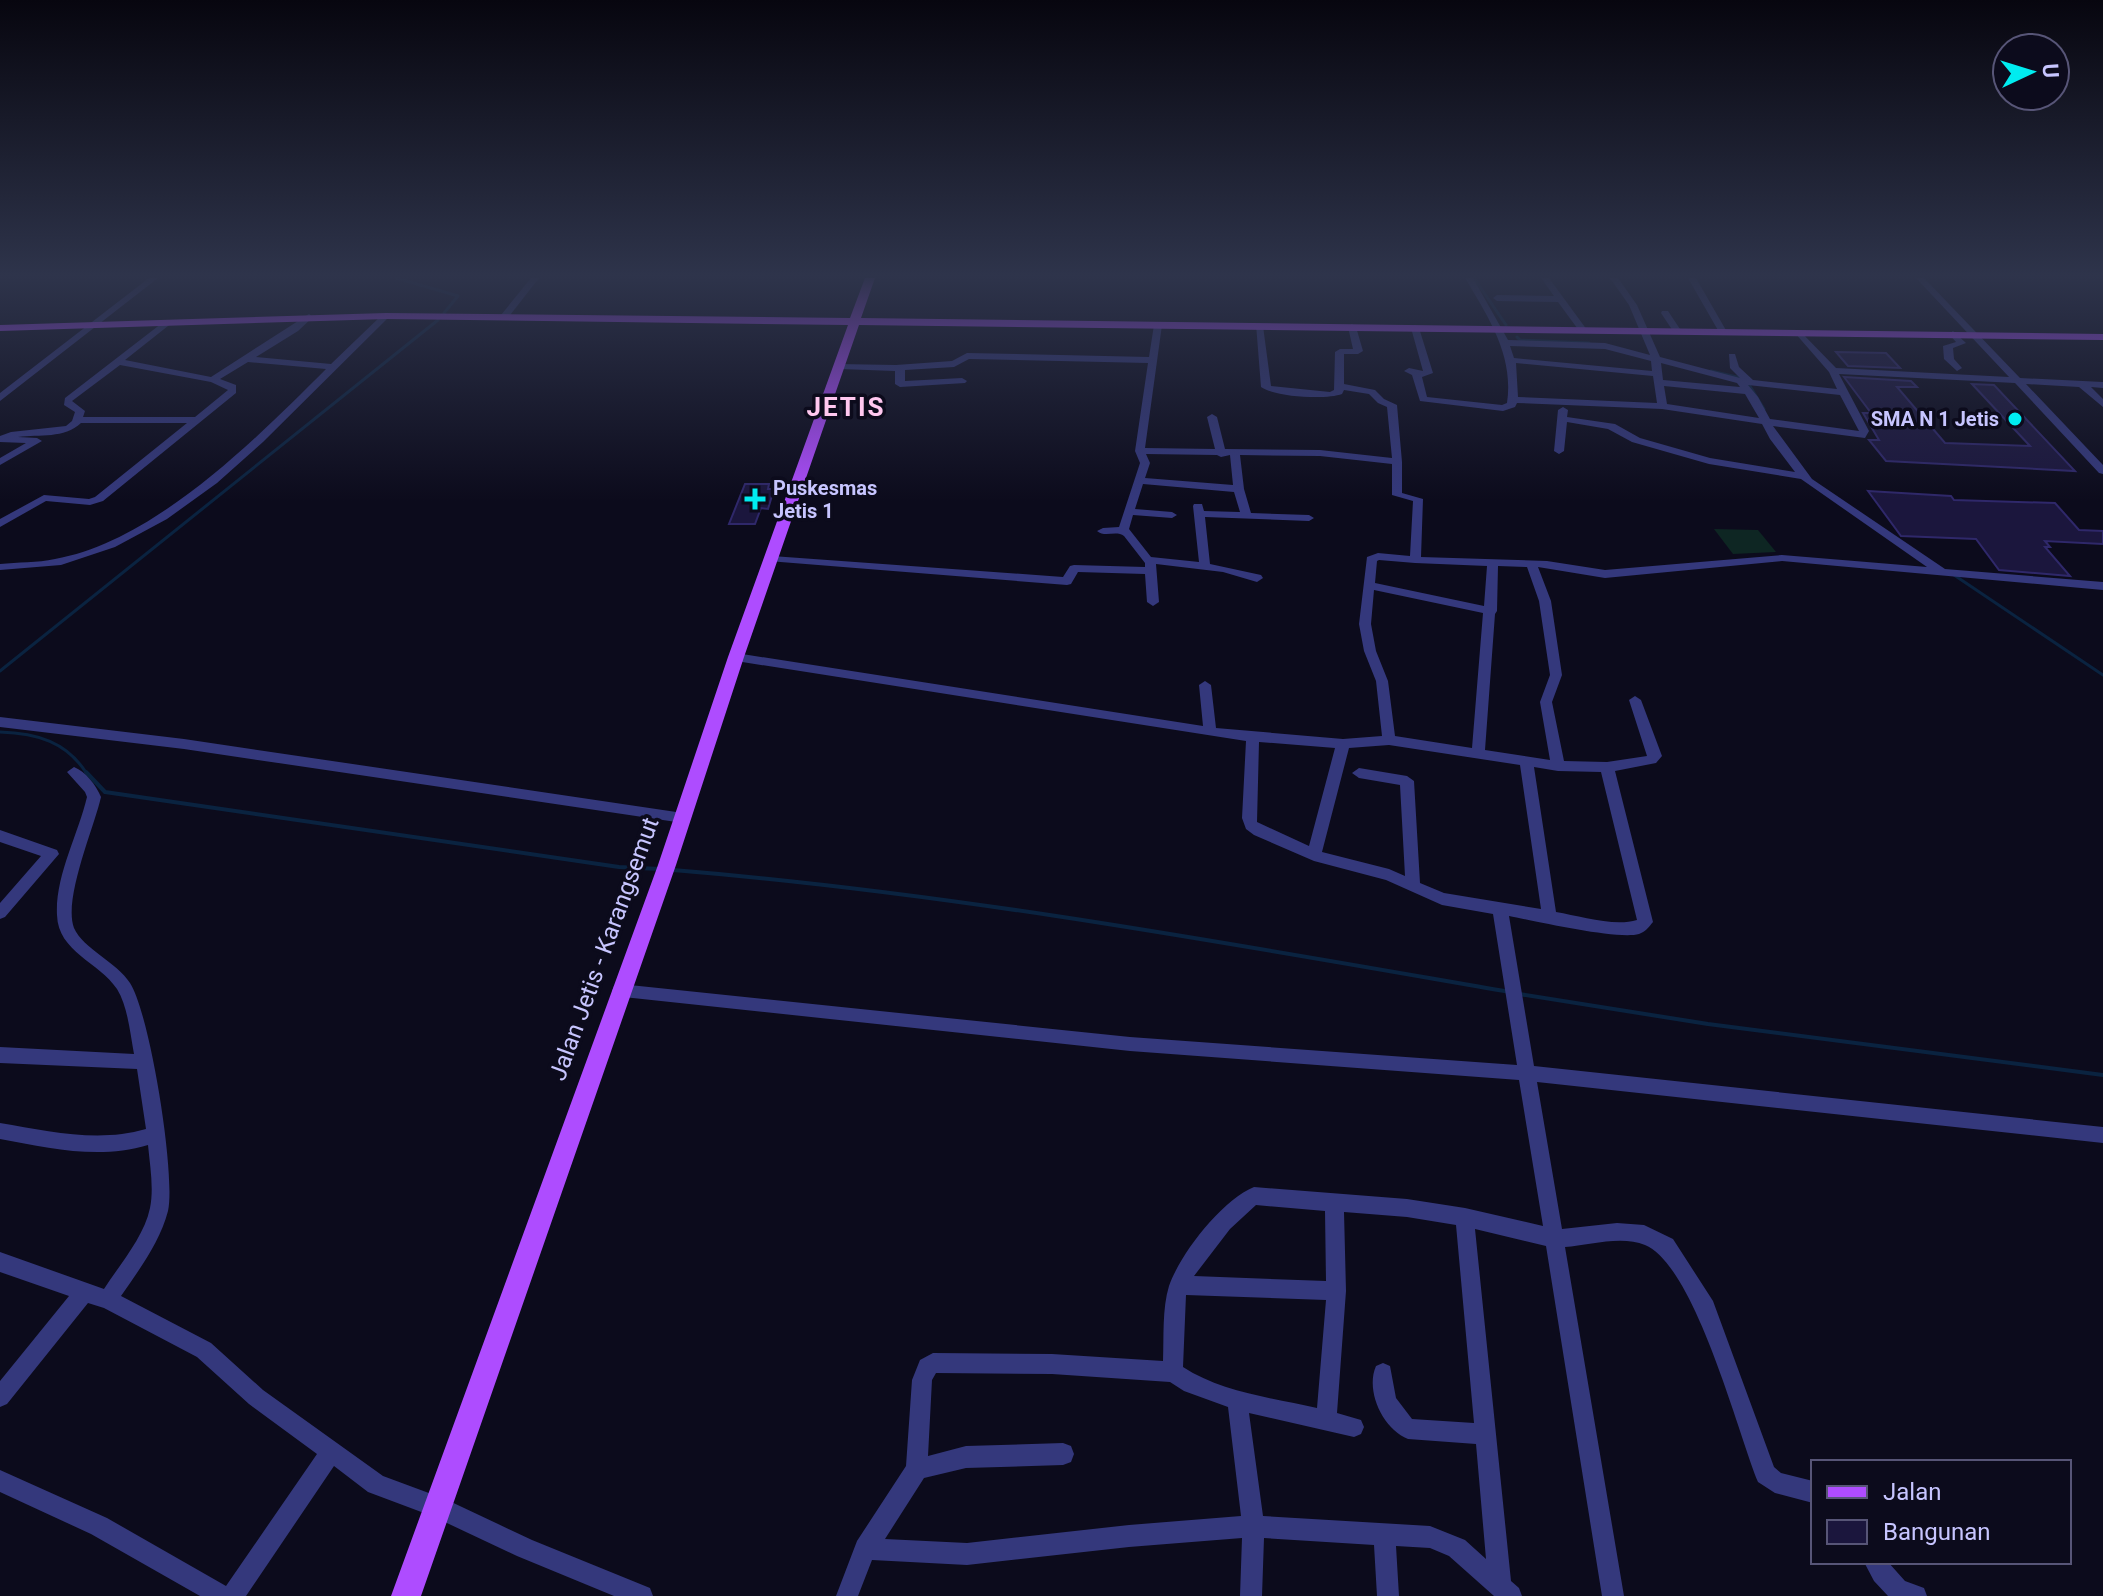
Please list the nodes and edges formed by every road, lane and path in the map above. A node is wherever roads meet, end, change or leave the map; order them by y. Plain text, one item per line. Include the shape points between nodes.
1 (57, 352) edge
2 (132, 352) edge
3 (257, 352) edge
4 (347, 352) edge
5 (845, 352) edge
6 (1154, 352) edge
7 (1263, 352) edge
8 (1340, 352) edge
9 (1422, 352) edge
10 (1507, 352) edge
11 (1633, 352) edge
12 (1654, 352) edge
13 (1816, 352) edge
14 (1948, 352) edge
15 (1992, 352) edge
16 (1732, 356) dead end
17 (1656, 357) junction
18 (246, 359) junction
19 (1153, 360) junction
20 (1509, 360) junction
21 (120, 362) junction
22 (840, 366) junction
23 (331, 367) junction
24 (900, 368) junction
25 (1957, 368) dead end
26 (1833, 371) junction
27 (1659, 378) junction
28 (213, 380) junction
29 (962, 381) dead end
30 (2020, 382) junction
31 (1746, 383) junction
32 (2083, 385) junction
33 (2103, 385) edge
34 (1340, 386) junction
35 (1843, 392) junction
36 (0, 398) edge
37 (1513, 400) junction
38 (1562, 401) junction
39 (1603, 402) junction
40 (2103, 404) edge
41 (1662, 406) junction
42 (1212, 417) dead end
43 (1563, 419) junction
44 (78, 420) junction
45 (198, 420) junction
46 (1766, 422) junction
47 (1611, 426) junction
48 (1140, 451) junction
49 (1559, 451) dead end
50 (1221, 454) junction
51 (1235, 454) junction
52 (0, 462) edge
53 (1397, 462) junction
54 (2103, 471) edge
55 (1803, 476) junction
56 (1141, 481) junction
57 (1239, 489) junction
58 (1131, 512) junction
59 (1199, 513) junction
60 (1246, 514) junction
61 (1309, 518) dead end
62 (0, 524) edge
63 (1123, 530) junction
64 (1103, 531) dead end
65 (1076, 554) dead end
66 (772, 559) junction
67 (1415, 560) junction
68 (1493, 562) junction
69 (1531, 563) junction
70 (1150, 566) junction
71 (1205, 566) junction
72 (0, 567) edge
73 (1074, 568) junction
74 (1948, 572) junction
75 (1257, 578) dead end
76 (1370, 586) junction
77 (2103, 586) edge
78 (1153, 602) dead end
79 (1491, 611) junction
80 (736, 657) junction
81 (1205, 685) dead end
82 (1635, 700) dead end
83 (0, 722) edge
84 (1210, 732) junction
85 (1253, 737) junction
86 (1389, 740) junction
87 (1343, 744) junction
88 (1478, 754) junction
89 (1526, 762) junction
90 (1558, 766) junction
91 (1607, 767) junction
92 (74, 772) dead end
93 (1359, 773) dead end
94 (683, 818) junction
95 (0, 836) edge
96 (1314, 855) junction
97 (1413, 886) junction
98 (1500, 910) junction
99 (0, 913) edge
100 (1549, 915) junction
101 (620, 991) junction
102 (0, 1055) edge
103 (143, 1062) junction
104 (1528, 1073) junction
105 (0, 1131) edge
106 (155, 1135) junction
107 (2103, 1135) edge
108 (1334, 1202) junction
109 (1465, 1217) junction
110 (1556, 1239) junction
111 (0, 1262) edge
112 (1179, 1285) junction
113 (85, 1291) junction
114 (1336, 1291) junction
115 (108, 1300) junction
116 (1173, 1372) junction
117 (1383, 1373) dead end
118 (0, 1397) edge
119 (1237, 1400) junction
120 (1326, 1419) junction
121 (1354, 1427) dead end
122 (1486, 1434) junction
123 (331, 1452) junction
124 (1063, 1454) dead end
125 (917, 1469) junction
126 (0, 1481) edge
127 (1811, 1491) edge
128 (437, 1507) junction
129 (1253, 1526) junction
130 (1384, 1534) junction
131 (865, 1549) junction
132 (1876, 1564) edge
133 (1508, 1593) edge
134 (222, 1596) edge
135 (233, 1596) edge
136 (406, 1596) edge
137 (642, 1596) edge
138 (847, 1596) edge
139 (1251, 1596) edge
140 (1388, 1596) edge
141 (1613, 1596) edge
142 (1916, 1596) edge

1 - 36 street
2 - 21 street
3 - 18 street
4 - 23 street
5 - 22 main road, Jalan Jetis - Karangsemut
6 - 19 street
7 - 34 street via 1268,389 1336,395
8 - 34 street
9 - 37 street via 1428,373 1413,373 1423,399 1503,408
10 - 20 street
11 - 17 street
12 - 17 street
13 - 26 street
14 - 25 street
15 - 30 street
16 - 31 street
17 - 27 street
17 - 31 street
18 - 23 street
18 - 28 street
19 - 24 street via 967,356 957,364
19 - 48 street
20 - 27 street
20 - 37 street
21 - 28 street
21 - 44 street via 68,400 80,411
22 - 24 street
22 - 66 main road, Jalan Jetis - Karangsemut
23 - 72 street via 226,473 135,531 56,562
24 - 29 street via 900,384
26 - 30 street
26 - 35 street
27 - 31 street
27 - 41 street
28 - 45 street via 233,391
30 - 32 street
30 - 54 street
31 - 35 street
31 - 46 street
32 - 33 street
32 - 40 street
34 - 53 street via 1372,392 1392,405
35 - 46 street via 1864,431 1861,436
37 - 38 street
38 - 39 street
38 - 43 street
39 - 41 street
39 - 47 street
41 - 46 street
42 - 50 street
43 - 47 street
43 - 49 street
44 - 45 street
44 - 52 street
45 - 62 street via 99,499 44,498
46 - 55 street
47 - 55 street via 1636,440 1709,461
48 - 50 street
48 - 56 street via 1145,463
50 - 51 street
51 - 53 street via 1320,453
51 - 57 street
53 - 67 street via 1397,495 1418,499
55 - 74 street
56 - 57 street
56 - 58 street
57 - 60 street
58 - 59 street via 1173,517
58 - 63 street
59 - 60 street
59 - 71 street
60 - 61 street
63 - 64 street
63 - 70 street
65 - 73 street
66 - 73 street via 1064,580
66 - 80 main road, Jalan Jetis - Karangsemut
67 - 68 street
67 - 76 street via 1373,557
68 - 69 street
68 - 79 street
69 - 74 street via 1605,574 1782,558
69 - 90 street via 1545,601 1556,675 1546,702
70 - 71 street
70 - 73 street
70 - 78 street
71 - 75 street
74 - 77 street
76 - 79 street
76 - 86 street via 1365,624 1382,681
79 - 88 street
80 - 84 street
80 - 94 main road, Jalan Jetis - Karangsemut
81 - 84 street
82 - 91 street via 1655,756
83 - 94 street
84 - 85 street
85 - 87 street
85 - 96 street via 1251,825
86 - 87 street
86 - 88 street
87 - 96 street
88 - 89 street
89 - 90 street
89 - 100 street
90 - 91 street
91 - 100 street via 1645,922 1637,928 1616,928
92 - 103 street via 94,797 75,862 66,928 127,992
93 - 97 street via 1407,781
94 - 101 main road, Jalan Jetis - Karangsemut
95 - 99 street via 52,854
96 - 97 street
97 - 98 street via 1442,899
98 - 100 street
98 - 104 street
101 - 104 street via 1130,1044
101 - 128 main road, Jalan Jetis - Karangsemut
102 - 103 street
103 - 106 street
104 - 107 street
104 - 110 street
105 - 106 street via 114,1145
106 - 115 street via 159,1211
108 - 109 street
108 - 112 street via 1254,1196 1243,1201
108 - 114 street
109 - 110 street
109 - 122 street
110 - 127 street via 1617,1232 1644,1234 1666,1246 1706,1308 1766,1474 1775,1482
110 - 141 street
111 - 113 street
112 - 114 street
112 - 116 street
113 - 115 street
113 - 118 street
114 - 120 street
115 - 123 street via 204,1350 256,1397
116 - 119 street
116 - 125 street via 933,1363 922,1380
117 - 122 street via 1387,1405 1408,1429
119 - 120 street
119 - 129 street
120 - 121 street
122 - 133 street
123 - 128 street via 376,1484
123 - 135 street
124 - 125 street via 966,1457
125 - 131 street
126 - 134 street via 99,1526
128 - 136 main road, Jalan Jetis - Karangsemut
128 - 137 street
129 - 130 street
129 - 131 street via 967,1554
129 - 139 street
130 - 133 street via 1430,1537 1457,1548
130 - 140 street
131 - 138 street
132 - 142 street via 1889,1582

